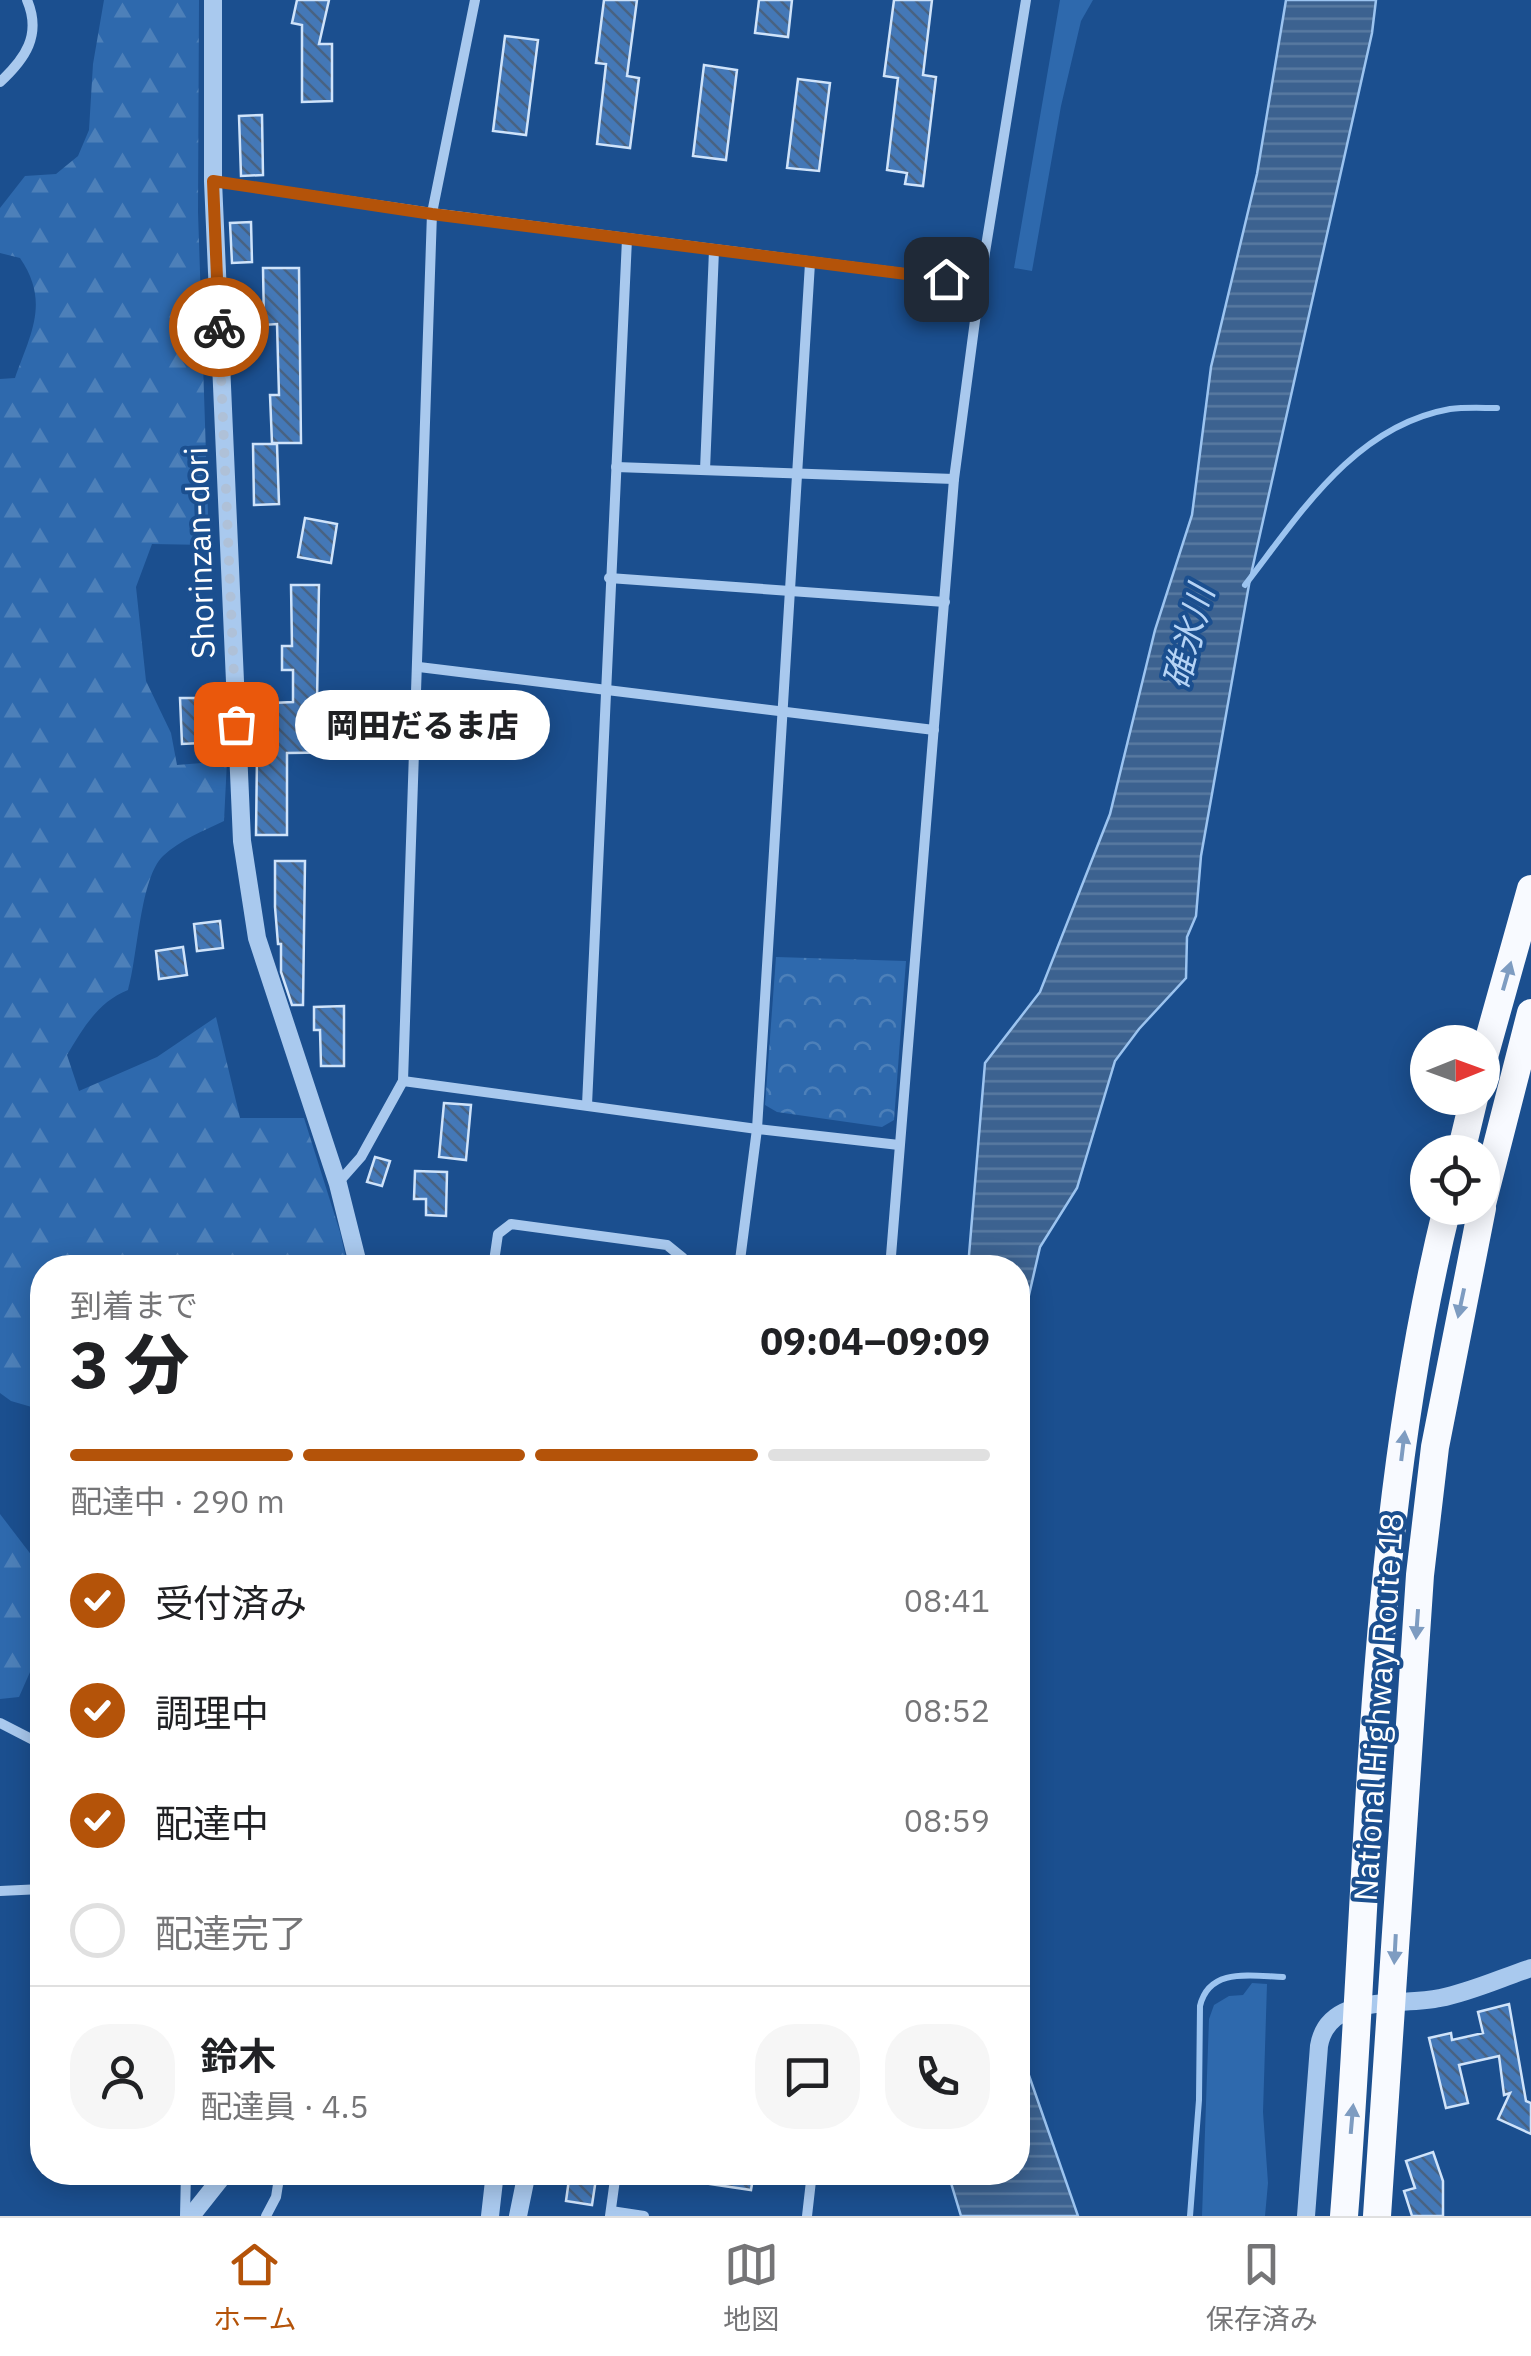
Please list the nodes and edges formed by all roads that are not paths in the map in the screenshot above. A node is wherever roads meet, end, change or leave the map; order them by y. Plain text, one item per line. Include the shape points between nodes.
1 (27, 0) edge
2 (214, 0) edge
3 (460, 0) edge
4 (1026, 0) edge
5 (474, 2) edge
6 (0, 82) edge
7 (213, 181) junction
8 (432, 214) junction
9 (626, 238) junction
10 (714, 250) junction
11 (810, 263) junction
12 (980, 283) junction
13 (616, 467) junction
14 (704, 470) junction
15 (797, 475) junction
16 (954, 479) junction
17 (609, 578) junction
18 (792, 592) junction
19 (944, 602) junction
20 (419, 667) junction
21 (603, 690) junction
22 (782, 713) junction
23 (934, 730) junction
24 (1531, 889) edge
25 (1531, 1013) edge
26 (1493, 1025) edge
27 (403, 1080) junction
28 (586, 1105) junction
29 (757, 1130) junction
30 (1500, 1135) edge
31 (898, 1145) junction
32 (338, 1184) junction
33 (1444, 1225) edge
34 (1478, 1225) edge
35 (356, 1255) edge
36 (495, 1255) edge
37 (679, 1255) edge
38 (741, 1255) edge
39 (891, 1255) edge
40 (0, 1723) edge
41 (30, 1738) edge
42 (30, 1890) edge
43 (0, 1891) edge
44 (1531, 1968) edge
45 (1392, 2002) junction
46 (1358, 2008) junction
47 (187, 2185) edge
48 (215, 2185) edge
49 (278, 2185) edge
50 (494, 2185) edge
51 (524, 2185) edge
52 (614, 2185) edge
53 (810, 2185) edge
54 (610, 2214) edge
55 (188, 2216) edge
56 (266, 2216) edge
57 (490, 2216) edge
58 (518, 2216) edge
59 (644, 2216) edge
60 (806, 2216) edge
61 (1306, 2216) edge
62 (1344, 2216) edge
63 (1377, 2216) edge

1 - 6 street via 32,42
2 - 7 street, Shorinzan-dori
3 - 5 street
4 - 12 street
5 - 8 street
7 - 8 street
7 - 32 street, Shorinzan-dori via 242,841 257,938
8 - 9 street
8 - 20 street
9 - 10 street
9 - 13 street
10 - 11 street
10 - 14 street
11 - 12 street
11 - 15 street
12 - 16 street
13 - 14 street
13 - 17 street
14 - 15 street
15 - 16 street
15 - 18 street
16 - 19 street
17 - 18 street
17 - 21 street
18 - 19 street
18 - 22 street
19 - 23 street
20 - 21 street
20 - 27 street
21 - 22 street
21 - 28 street
22 - 23 street
22 - 29 street
23 - 31 street
26 -> 24 highway
25 - 30 highway, National Highway Route 18
27 - 28 street
27 - 32 street via 361,1157
28 - 29 street
29 - 31 street
29 - 38 street
31 - 39 street
32 - 35 street, Shorinzan-dori
46 -> 33 highway, National Highway Route 18 via 1385,1594 1410,1398
34 -> 45 highway, National Highway Route 18 via 1435,1447 1420,1575
36 - 37 street via 498,1234 511,1224 667,1245
40 - 41 street
42 - 43 street
44 - 45 street via 1440,1998
45 - 46 street
45 - 63 highway, National Highway Route 18
46 - 61 street via 1322,2029
62 -> 46 highway, National Highway Route 18
47 - 55 street
48 - 55 street
49 - 56 street
50 - 57 street
51 - 58 street
52 - 54 street
53 - 60 street
54 - 59 street

